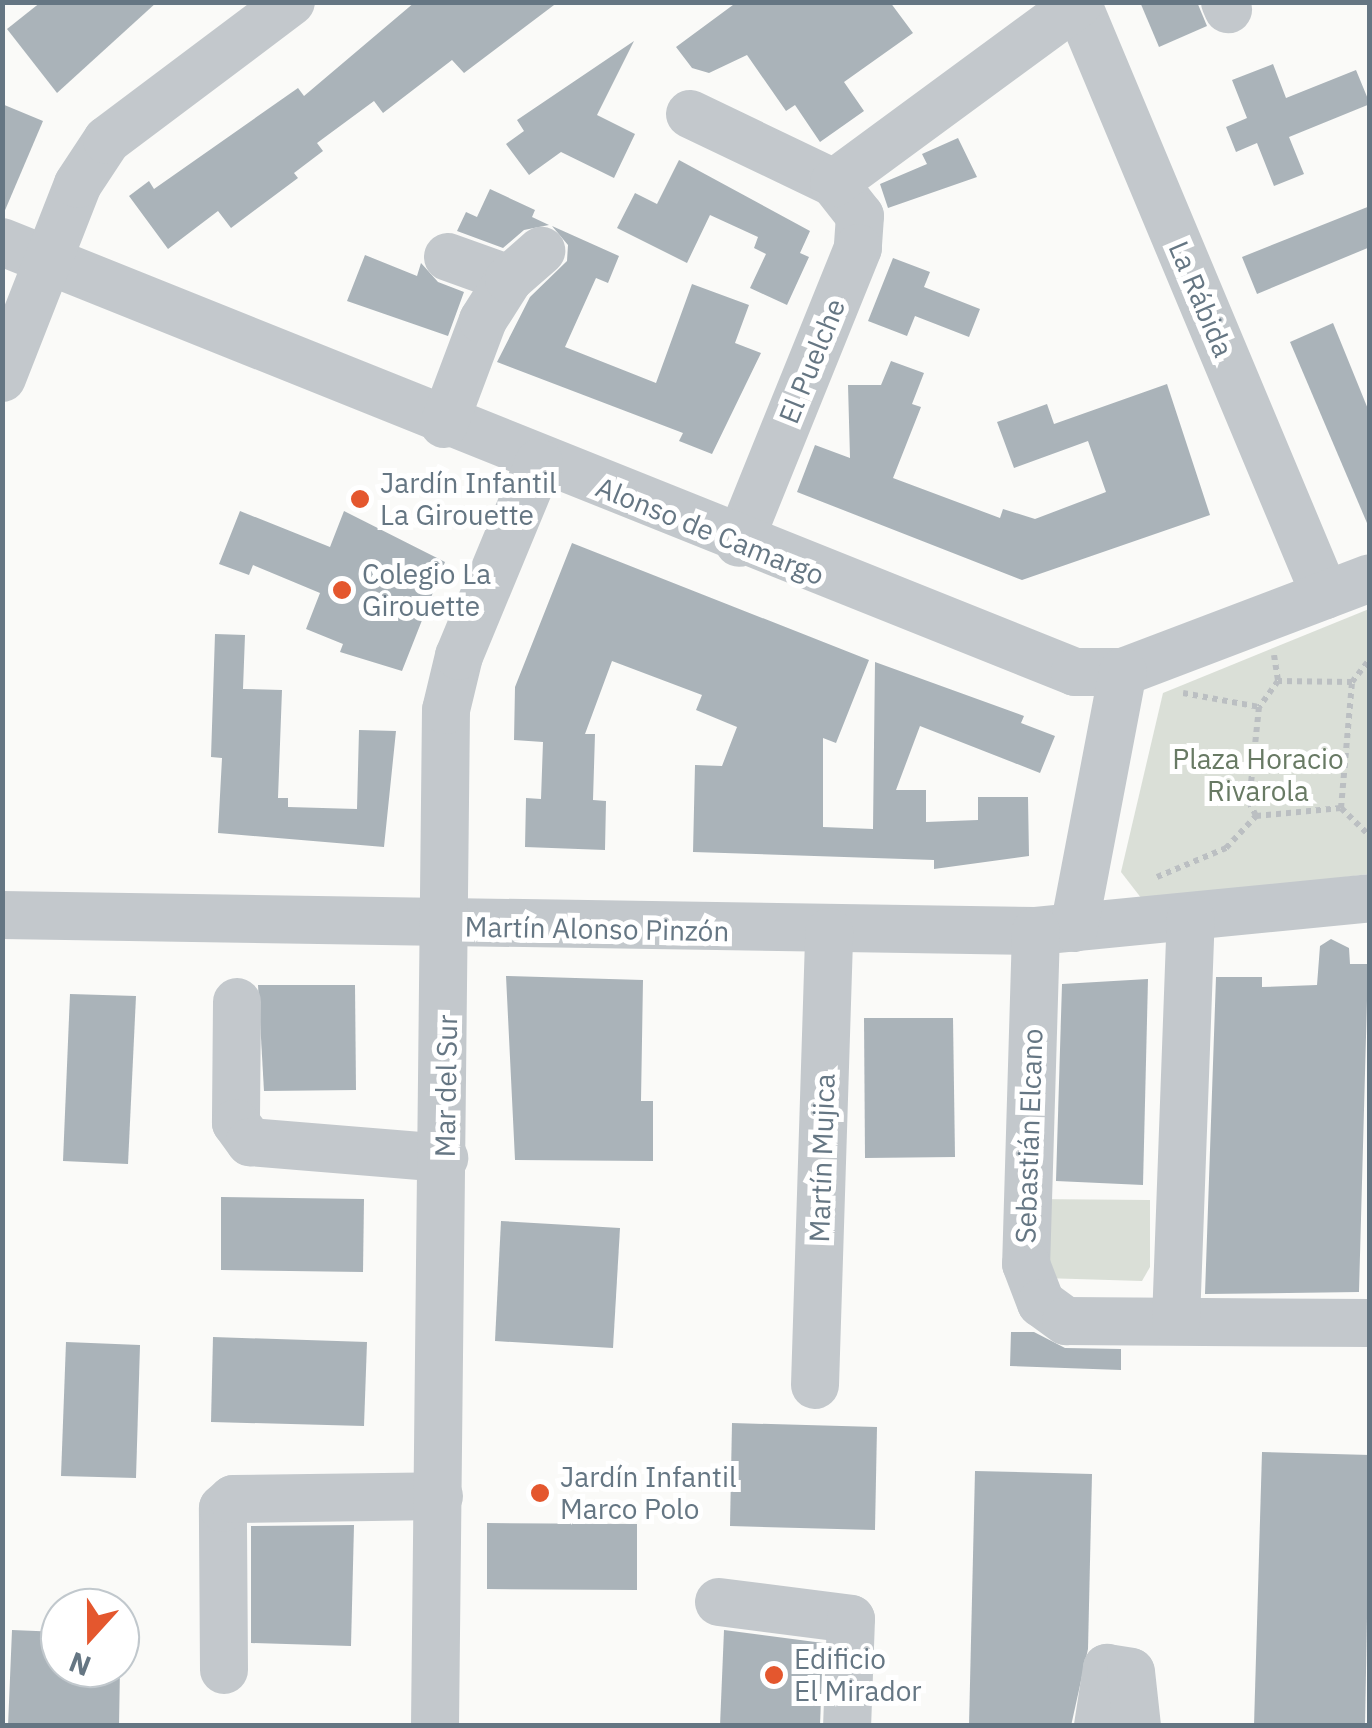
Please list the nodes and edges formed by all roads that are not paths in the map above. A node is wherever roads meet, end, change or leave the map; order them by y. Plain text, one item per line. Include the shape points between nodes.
1 (291, 2) edge
2 (1078, 3) edge
3 (690, 114) dead end
4 (834, 183) junction
5 (2, 242) edge
6 (448, 257) dead end
7 (46, 260) junction
8 (2, 378) edge
9 (444, 424) junction
10 (539, 463) junction
11 (739, 543) junction
12 (1370, 578) edge
13 (1325, 594) junction
14 (1124, 672) junction
15 (1370, 898) edge
16 (2, 916) edge
17 (1191, 918) junction
18 (448, 926) junction
19 (1055, 930) junction
20 (829, 932) junction
21 (238, 1002) dead end
22 (444, 1158) junction
23 (1176, 1321) junction
24 (1370, 1323) edge
25 (815, 1385) dead end
26 (439, 1496) junction
27 (719, 1602) dead end
28 (224, 1670) dead end
29 (435, 1726) edge
30 (847, 1726) edge
31 (1098, 1726) edge
32 (1138, 1726) edge

1 - 7 street via 107,140 78,184
2 - 4 street
2 - 13 street, La Rábida
3 - 4 street
4 - 11 street, El Puelche via 860,216 858,248
5 - 7 street, Alonso de Camargo
6 - 9 street via 525,265 484,320
7 - 8 street
7 - 9 street, Alonso de Camargo
9 - 10 street, Alonso de Camargo
10 - 11 street, Alonso de Camargo
10 - 18 street, Mar del Sur via 459,656 446,710
11 - 14 street, Alonso de Camargo via 1027,658 1075,672
12 - 13 street, Alonso de Camargo
13 - 14 street, Alonso de Camargo
14 - 19 street
15 - 17 street, Martín Alonso Pinzón
16 - 18 street, Martín Alonso Pinzón
17 - 19 street, Martín Alonso Pinzón
17 - 23 street
18 - 20 street, Martín Alonso Pinzón
18 - 22 street, Mar del Sur
19 - 20 street, Martín Alonso Pinzón
19 - 23 street, Sebastián Elcano via 1026,1264 1040,1303 1066,1321
20 - 25 street, Martín Mujica
21 - 22 street via 236,1124 250,1142
22 - 26 street, Mar del Sur
23 - 24 street, Sebastián Elcano
26 - 28 street via 250,1492 234,1499 223,1508
26 - 29 street, Mar del Sur
27 - 30 street via 851,1619
31 - 32 street via 1107,1668 1131,1672

